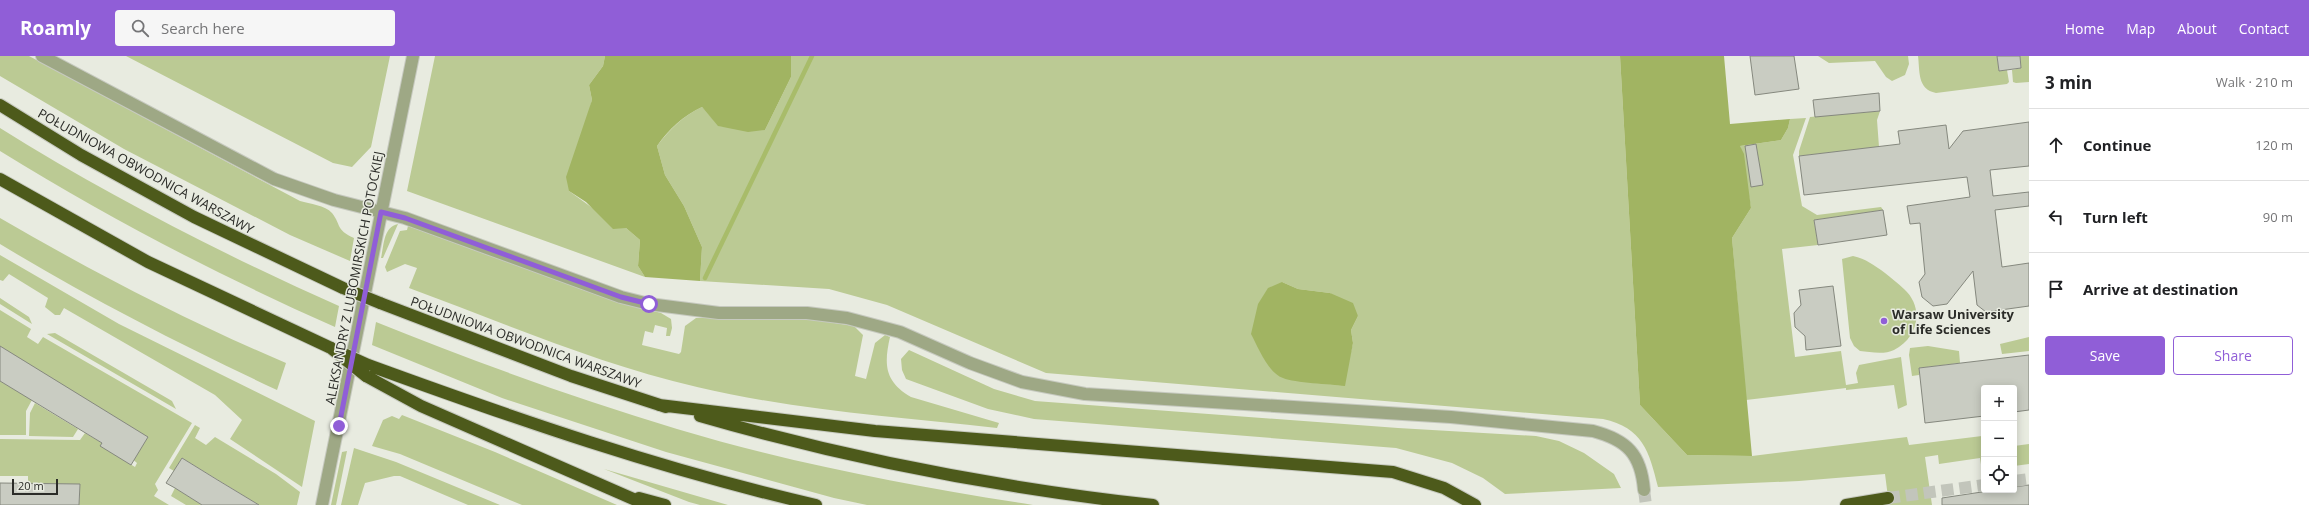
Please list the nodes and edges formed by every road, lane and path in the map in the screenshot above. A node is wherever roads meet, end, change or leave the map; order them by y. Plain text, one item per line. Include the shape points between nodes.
1 (42, 56) edge
2 (413, 56) edge
3 (0, 106) edge
4 (0, 179) edge
5 (381, 212) junction
6 (367, 371) junction
7 (659, 405) junction
8 (1644, 490) tunnel mouth
9 (617, 492) junction
10 (1888, 498) tunnel mouth
11 (322, 505) edge
12 (647, 505) edge
13 (665, 505) edge
14 (816, 505) edge
15 (1153, 505) edge
16 (1475, 505) edge
17 (1846, 505) edge

1 - 5 street via 274,179 334,200
2 - 5 street, ALEKSANDRY Z LUBOMIRSKICH POTOCKIEJ
3 - 7 highway, POŁUDNIOWA OBWODNICA WARSZAWY, bridge via 194,217 343,288 571,376
4 - 6 highway, bridge via 148,262 331,348
5 - 8 street via 405,218 621,297 649,304 719,313 799,313 847,318 900,332 992,372 1055,389 1086,394 1451,417 1593,431 1610,435 1631,450 1643,476
5 - 11 street, ALEKSANDRY Z LUBOMIRSKICH POTOCKIEJ
6 - 9 highway via 421,406
6 - 14 highway via 637,458 716,481
7 - 15 highway, POŁUDNIOWA OBWODNICA WARSZAWY via 765,435 882,463 1032,490
7 - 16 highway via 875,431 1393,472 1444,488
9 - 12 highway
9 - 13 highway
10 - 17 highway

